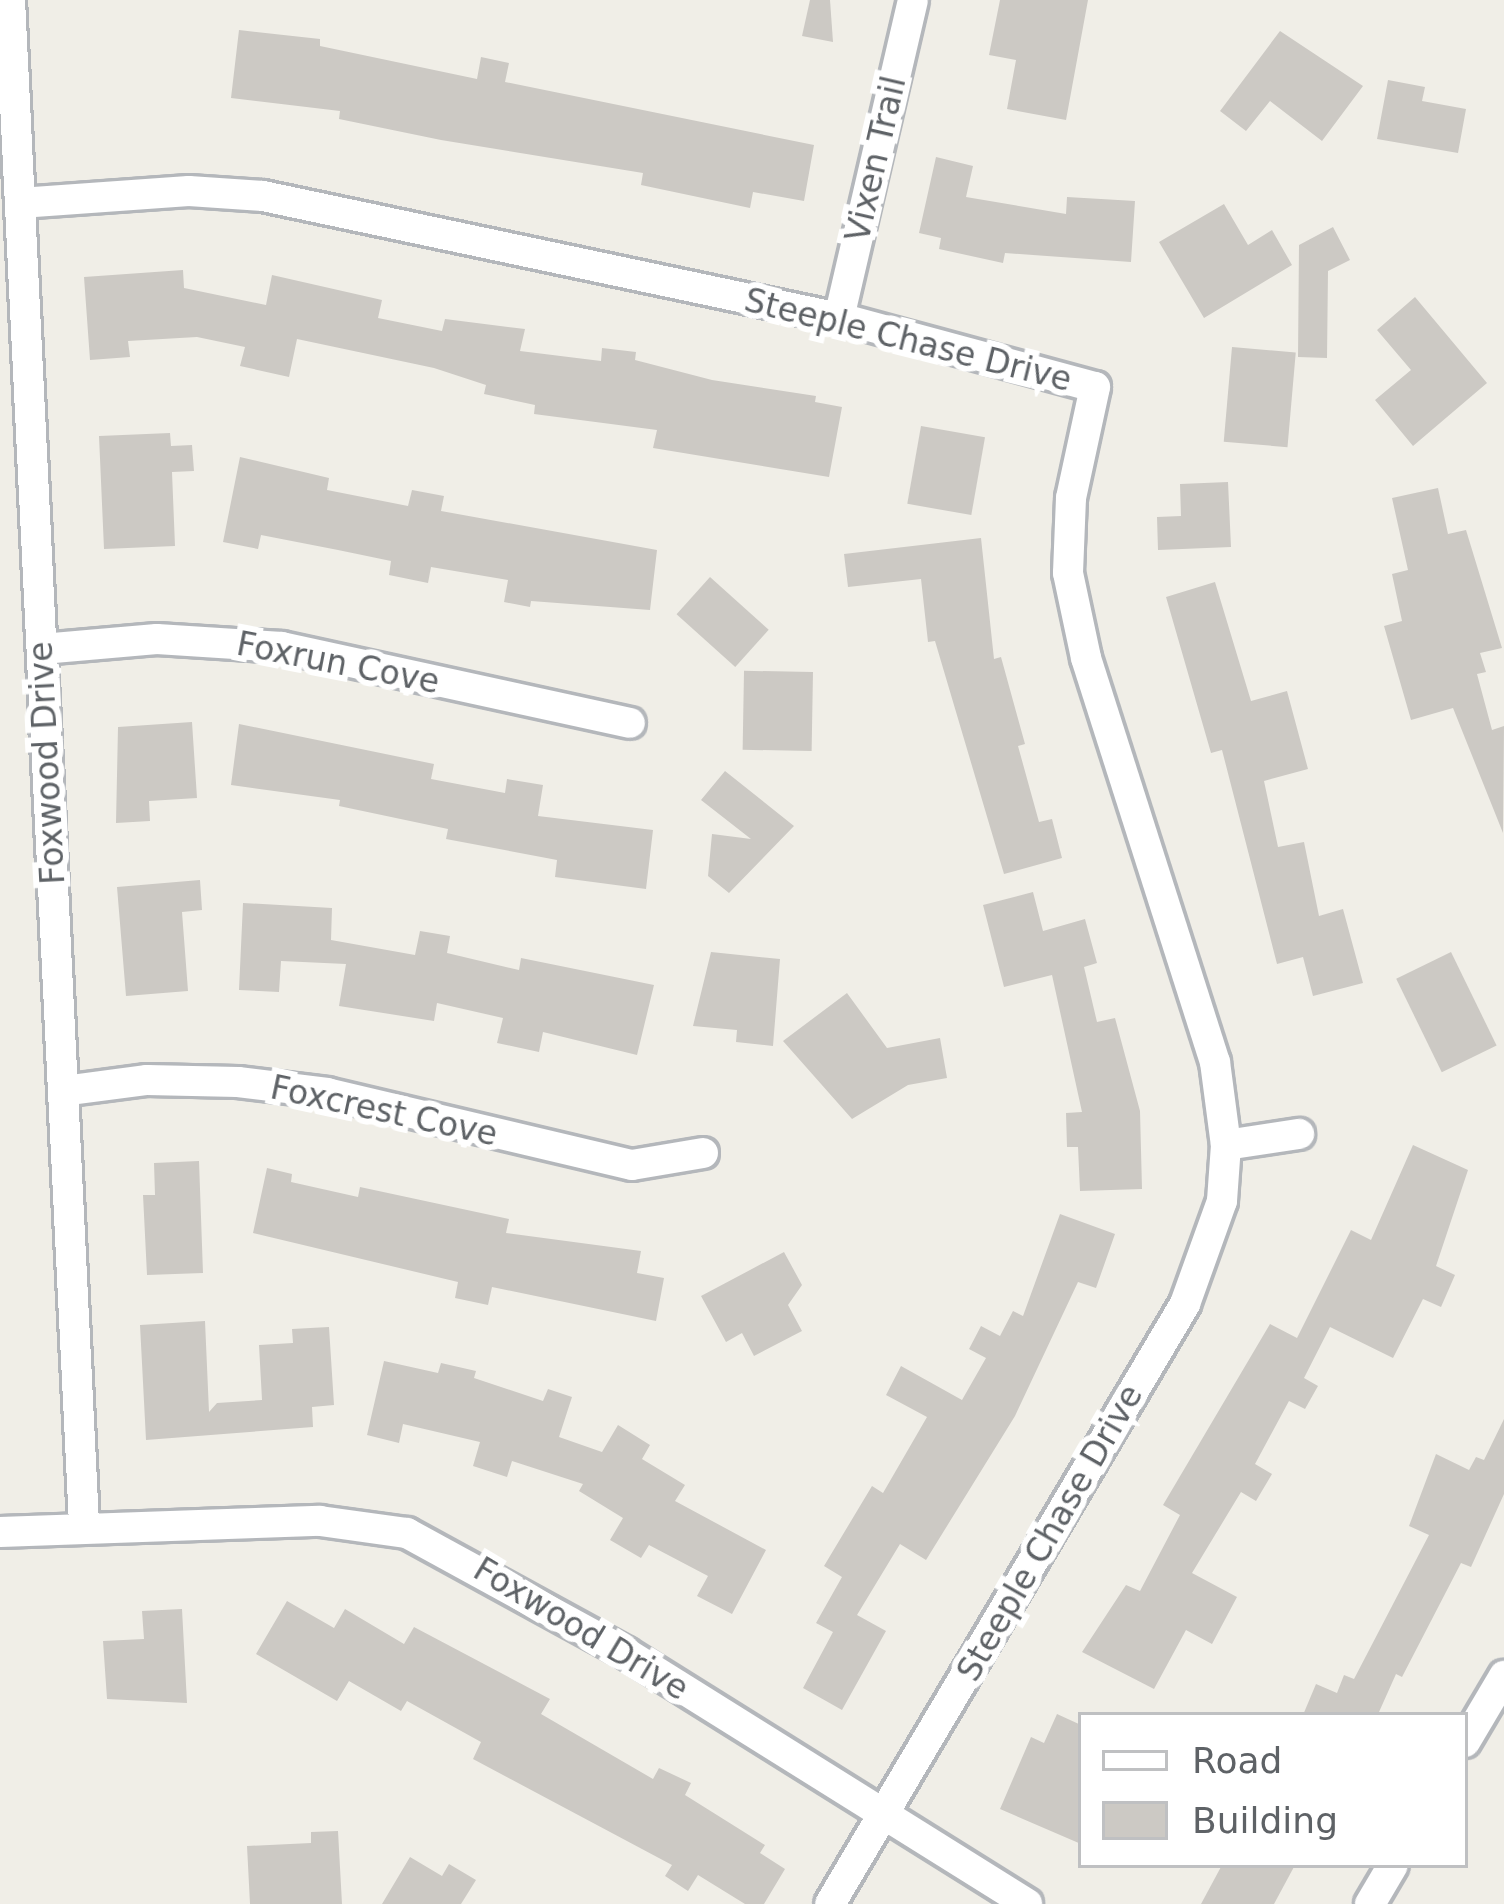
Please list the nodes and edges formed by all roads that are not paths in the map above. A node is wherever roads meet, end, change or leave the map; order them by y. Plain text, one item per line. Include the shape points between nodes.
1 (10, 0) edge
2 (913, 0) edge
3 (20, 203) junction
4 (839, 318) junction
5 (42, 649) junction
6 (630, 723) dead end
7 (63, 1091) junction
8 (1299, 1134) dead end
9 (1226, 1145) junction
10 (703, 1153) dead end
11 (84, 1526) junction
12 (0, 1532) edge
13 (1504, 1676) edge
14 (1468, 1737) edge
15 (883, 1814) junction
16 (1391, 1868) edge
17 (830, 1904) edge
18 (1027, 1904) edge
19 (1370, 1904) edge

1 - 3 street, Foxwood Drive
2 - 4 street, Vixen Trail
3 - 4 street, Steeple Chase Drive via 189,191 263,196
3 - 5 street, Foxwood Drive
4 - 9 street, Steeple Chase Drive via 1095,388 1071,498 1071,590 1215,1062
5 - 6 street, Foxrun Cove via 157,639 282,647
5 - 7 street, Foxwood Drive
7 - 10 street, Foxcrest Cove via 238,1082 327,1093 632,1165
7 - 11 street, Foxwood Drive
8 - 9 street
9 - 15 street, Steeple Chase Drive via 1217,1218 1185,1304
11 - 12 street, Foxwood Drive
11 - 15 street, Foxwood Drive via 320,1521 407,1533 626,1653
13 - 14 street
15 - 17 street, Steeple Chase Drive
15 - 18 street, Foxwood Drive
16 - 19 street

